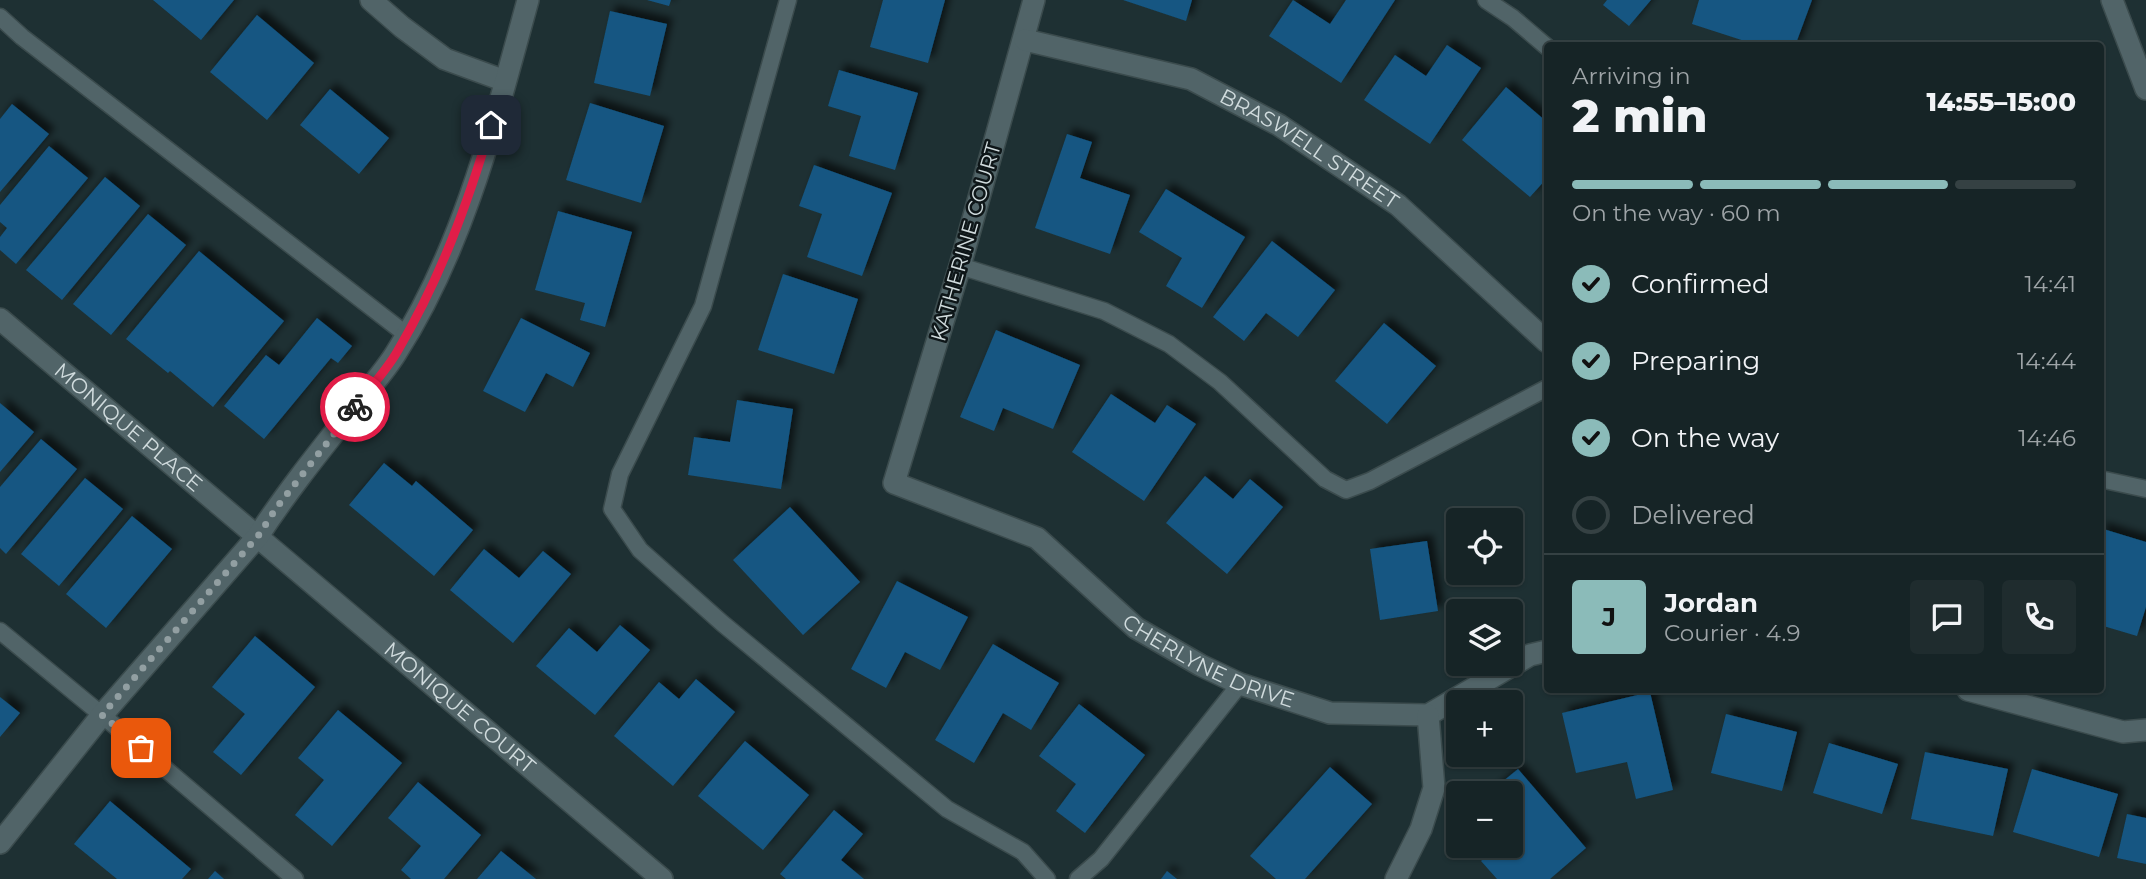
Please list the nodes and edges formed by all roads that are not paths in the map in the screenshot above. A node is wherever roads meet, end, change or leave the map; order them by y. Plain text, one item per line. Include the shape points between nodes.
1 (371, 0) edge
2 (528, 0) edge
3 (788, 0) edge
4 (1034, 0) edge
5 (1486, 0) edge
6 (2112, 0) edge
7 (0, 18) edge
8 (1024, 40) junction
9 (1544, 44) edge
10 (505, 81) junction
11 (2146, 89) edge
12 (960, 266) junction
13 (0, 319) edge
14 (407, 335) junction
15 (1544, 339) edge
16 (1544, 390) edge
17 (2104, 480) edge
18 (894, 483) joint
19 (2146, 489) edge
20 (258, 536) junction
21 (0, 631) edge
22 (1544, 652) edge
23 (1240, 684) junction
24 (1979, 693) edge
25 (102, 715) junction
26 (1427, 715) junction
27 (2146, 730) edge
28 (0, 843) edge
29 (295, 879) edge
30 (662, 879) edge
31 (1047, 879) edge
32 (1078, 879) edge
33 (1396, 879) edge

1 - 10 street via 445,59
2 - 10 street
3 - 31 lane via 703,306 621,474 612,509 640,550 722,623 947,809 1023,852
4 - 8 street, KATHERINE COURT
5 - 9 lane
6 - 11 street
7 - 14 lane
8 - 12 street, KATHERINE COURT
8 - 15 street, BRASWELL STREET via 1191,79 1279,125 1398,205
10 - 14 street via 471,192 444,261
12 - 16 lane via 1104,312 1169,344 1220,382 1325,479 1346,489 1370,481
12 - 18 street, KATHERINE COURT
13 - 20 street, MONIQUE PLACE
14 - 20 street
17 - 19 lane
18 - 23 street, CHERLYNE DRIVE via 1037,538 1136,628
20 - 25 street
20 - 30 street, MONIQUE COURT
21 - 25 lane
22 - 26 street via 1530,655
23 - 26 street, CHERLYNE DRIVE via 1329,713
23 - 32 lane via 1101,859
24 - 27 street via 2123,732
25 - 28 street
25 - 29 lane
26 - 33 street via 1434,788 1421,829

